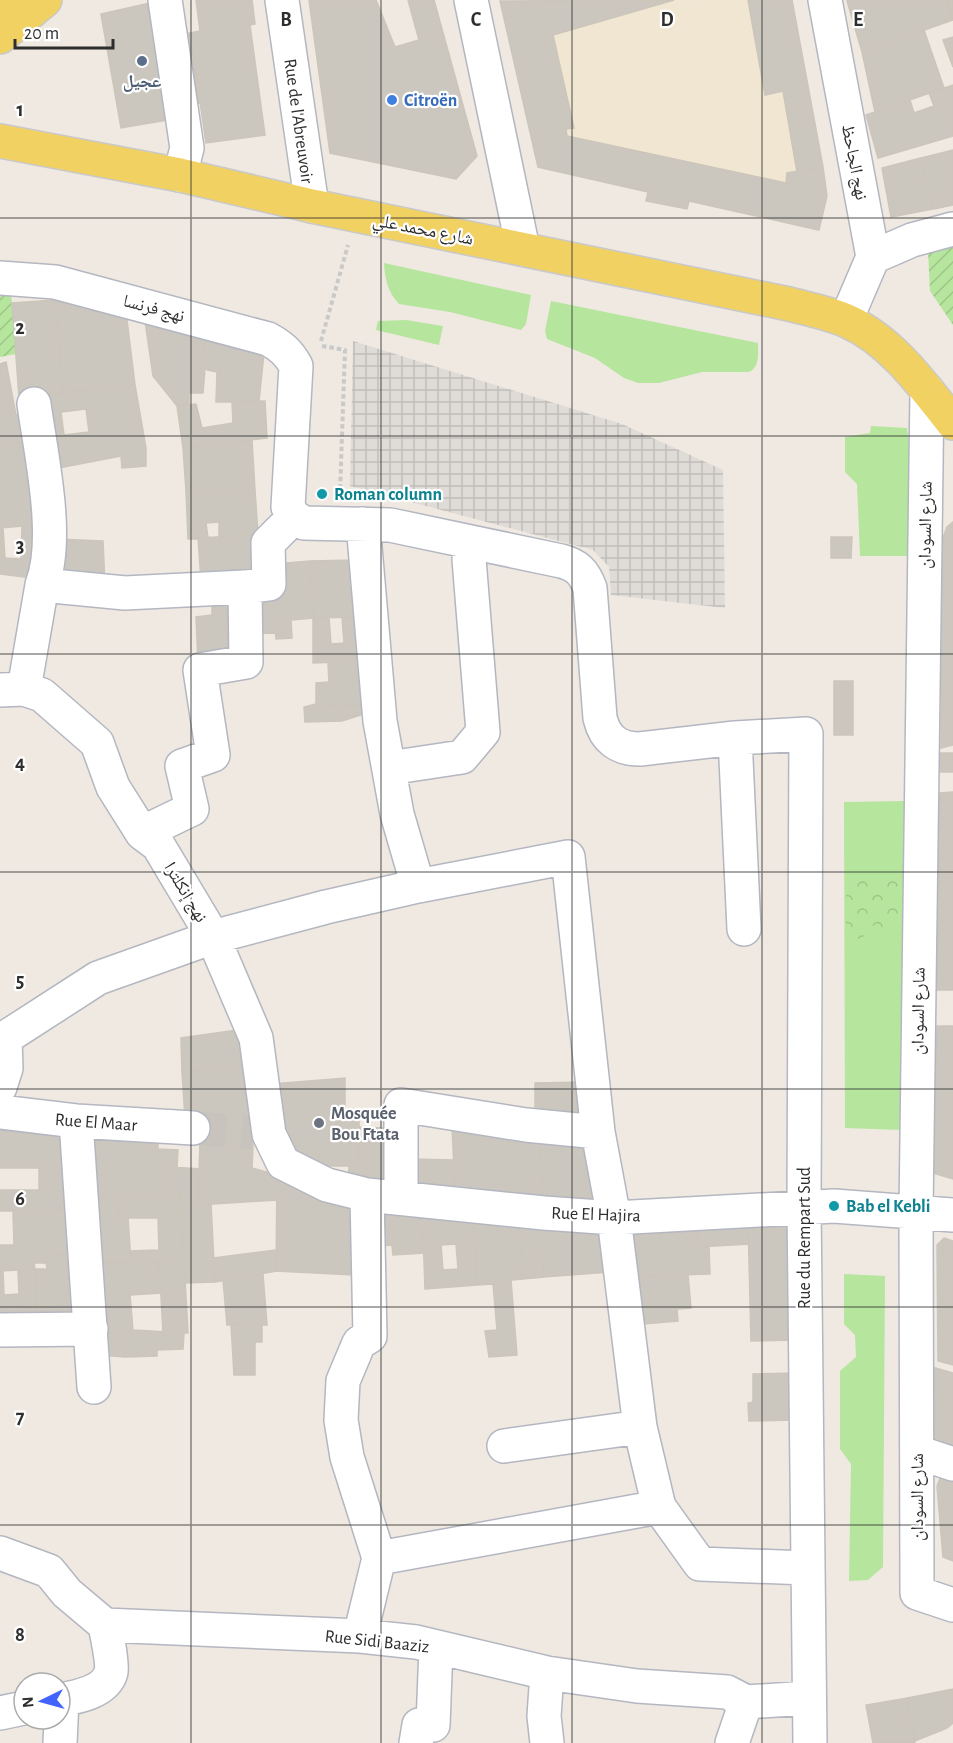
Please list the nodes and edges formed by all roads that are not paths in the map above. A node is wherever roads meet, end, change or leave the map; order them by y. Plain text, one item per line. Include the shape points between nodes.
1 (10, 0) edge
2 (45, 0) edge
3 (165, 0) edge
4 (282, 0) edge
5 (471, 0) edge
6 (825, 0) edge
7 (0, 2) edge
8 (0, 37) edge
9 (0, 141) edge
10 (180, 175) junction
11 (312, 206) junction
12 (953, 229) edge
13 (523, 249) junction
14 (873, 257) junction
15 (0, 278) edge
16 (846, 320) junction
17 (927, 390) junction
18 (34, 404) dead end
19 (953, 423) edge
20 (294, 517) junction
21 (351, 524) junction
22 (469, 559) dead end
23 (42, 585) junction
24 (245, 587) junction
25 (12, 690) edge
26 (735, 738) junction
27 (389, 768) junction
28 (142, 833) junction
29 (418, 886) junction
30 (744, 929) dead end
31 (213, 937) junction
32 (0, 1087) edge
33 (0, 1112) edge
34 (76, 1121) junction
35 (193, 1128) tunnel mouth
36 (598, 1132) junction
37 (268, 1143) joint
38 (367, 1195) junction
39 (401, 1198) junction
40 (804, 1206) junction
41 (916, 1212) junction
42 (953, 1215) edge
43 (614, 1218) junction
44 (91, 1329) junction
45 (0, 1330) edge
46 (94, 1387) dead end
47 (640, 1427) junction
48 (504, 1446) dead end
49 (917, 1452) junction
50 (953, 1464) edge
51 (658, 1507) junction
52 (0, 1553) edge
53 (379, 1558) junction
54 (807, 1568) junction
55 (953, 1605) edge
56 (105, 1625) junction
57 (360, 1636) junction
58 (436, 1647) junction
59 (547, 1673) junction
60 (72, 1698) edge
61 (808, 1698) junction
62 (746, 1702) junction
63 (416, 1743) edge
64 (547, 1743) edge
65 (732, 1743) edge
66 (810, 1743) edge

1 - 7 main road
2 - 8 main road
3 - 10 street via 188,148
4 - 11 street, Rue de l'Abreuvoir
5 - 13 street
6 - 14 street, نهج الجاحظ
9 - 10 main road, شارع محمد علي
10 - 11 main road, شارع محمد علي
11 - 13 main road, شارع محمد علي
12 - 14 street via 912,240
13 - 16 main road, شارع محمد علي via 789,304
14 - 16 street
15 - 20 street, نهج فرنسا via 55,282 268,339 302,355 288,501
16 - 17 main road, شارع محمد علي via 893,352
17 - 19 main road, شارع محمد علي
17 - 41 street, شارع السودان
18 - 23 street via 50,523 47,572
20 - 21 street via 309,524
20 - 24 street via 268,543 269,584
21 - 26 street via 390,525 571,563 590,588 600,718 609,738 629,749 640,749
21 - 27 street
22 - 27 street via 483,732 462,757
23 - 24 street via 125,593
23 - 25 street
24 - 28 street via 246,663 200,670 213,755 182,766 192,809
25 - 28 street, نهج إنكلترا via 42,695 97,743 113,787
26 - 30 street
26 - 40 street, Rue du Rempart Sud via 806,734
27 - 29 street via 397,814
28 - 31 street, نهج إنكلترا via 158,845
29 - 31 street
29 - 36 street via 571,847
31 - 32 street via 98,978 5,1038 6,1068
31 - 37 street, نهج إنكلترا via 256,1038
33 - 34 street, Rue El Maar
34 - 35 street, Rue El Maar
34 - 44 street
36 - 39 street via 401,1105
36 - 43 street
37 - 38 street, Rue El Hajira via 327,1185
38 - 39 street, Rue El Hajira
38 - 53 street via 370,1336 359,1343 343,1381 341,1420 347,1457
39 - 43 street, Rue El Hajira
40 - 41 street, Rue El Hajira
40 - 43 street, Rue El Hajira
40 - 54 street, Rue du Rempart Sud
41 - 42 street, Rue El Hajira
41 - 49 street, شارع السودان
43 - 47 street
44 - 45 street
44 - 46 street
47 - 48 street
47 - 51 street
49 - 50 street
49 - 55 street, شارع السودان via 917,1593
51 - 53 street
51 - 54 street via 700,1564
52 - 56 street via 49,1570 67,1593
53 - 57 street
54 - 61 street, Rue du Rempart Sud
56 - 57 street, Rue Sidi Baaziz
56 - 60 street via 111,1671 104,1685
57 - 58 street, Rue Sidi Baaziz
58 - 59 street, Rue Sidi Baaziz
58 - 63 street via 433,1725 419,1725
59 - 62 street, Rue Sidi Baaziz via 638,1686 727,1692
59 - 64 street
61 - 62 street, Rue Sidi Baaziz
61 - 66 street, Rue du Rempart Sud
62 - 65 street

